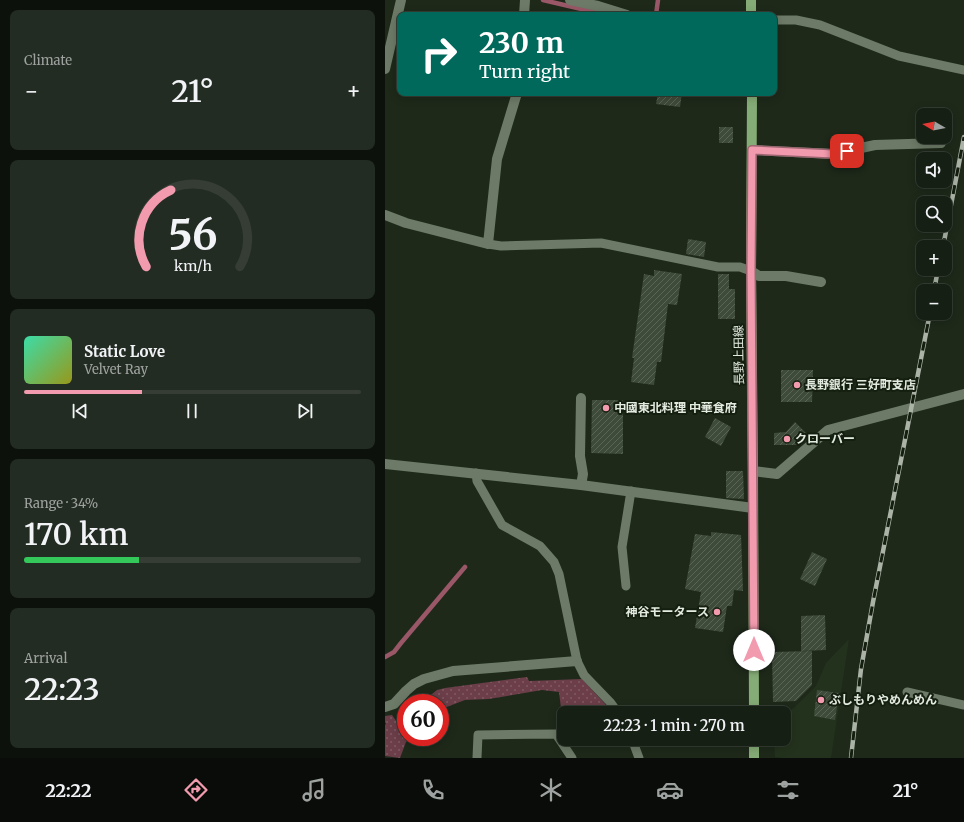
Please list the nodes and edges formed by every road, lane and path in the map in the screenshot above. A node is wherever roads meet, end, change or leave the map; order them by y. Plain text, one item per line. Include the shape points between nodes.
1 (401, 0) edge
2 (525, 0) edge
3 (570, 0) edge
4 (751, 0) edge
5 (398, 12) edge
6 (524, 12) edge
7 (617, 12) edge
8 (751, 12) edge
9 (397, 17) edge
10 (777, 20) edge
11 (385, 69) edge
12 (964, 70) edge
13 (516, 96) edge
14 (752, 96) edge
15 (916, 144) edge
16 (752, 150) junction
17 (385, 216) edge
18 (488, 244) junction
19 (751, 271) junction
20 (821, 282) dead end
21 (964, 394) edge
22 (581, 398) dead end
23 (385, 464) edge
24 (753, 471) junction
25 (476, 473) junction
26 (581, 485) junction
27 (631, 491) junction
28 (753, 508) junction
29 (626, 586) dead end
30 (577, 661) junction
31 (907, 692) dead end
32 (964, 705) edge
33 (613, 706) edge
34 (754, 706) edge
35 (385, 707) edge
36 (635, 746) edge
37 (754, 746) edge
38 (477, 758) edge
39 (572, 758) edge
40 (639, 758) edge
41 (754, 758) edge

1 - 5 street
2 - 6 street
3 - 7 street
4 - 8 main road
9 - 11 street
10 - 12 lane via 797,20 820,25 899,56
13 - 18 street via 497,159
14 - 16 main road, 長野上田線
15 - 16 street via 875,145 833,154
16 - 19 main road, 長野上田線
17 - 18 street
18 - 19 lane via 501,246 601,243 718,267 740,267
19 - 20 street via 759,276 786,276
19 - 24 main road, 長野上田線
21 - 24 street via 828,430 777,474
22 - 26 street
23 - 25 street
24 - 28 main road, 長野上田線
25 - 26 street
25 - 30 lane via 477,481 502,525 540,546 554,562 559,574
26 - 27 street
27 - 28 street
27 - 29 lane via 623,547
28 - 34 main road, 長野上田線
30 - 33 lane via 584,675
30 - 35 street via 453,671 414,684 394,704
31 - 32 lane
36 - 40 lane
37 - 41 main road
38 - 39 lane via 478,735 556,734

